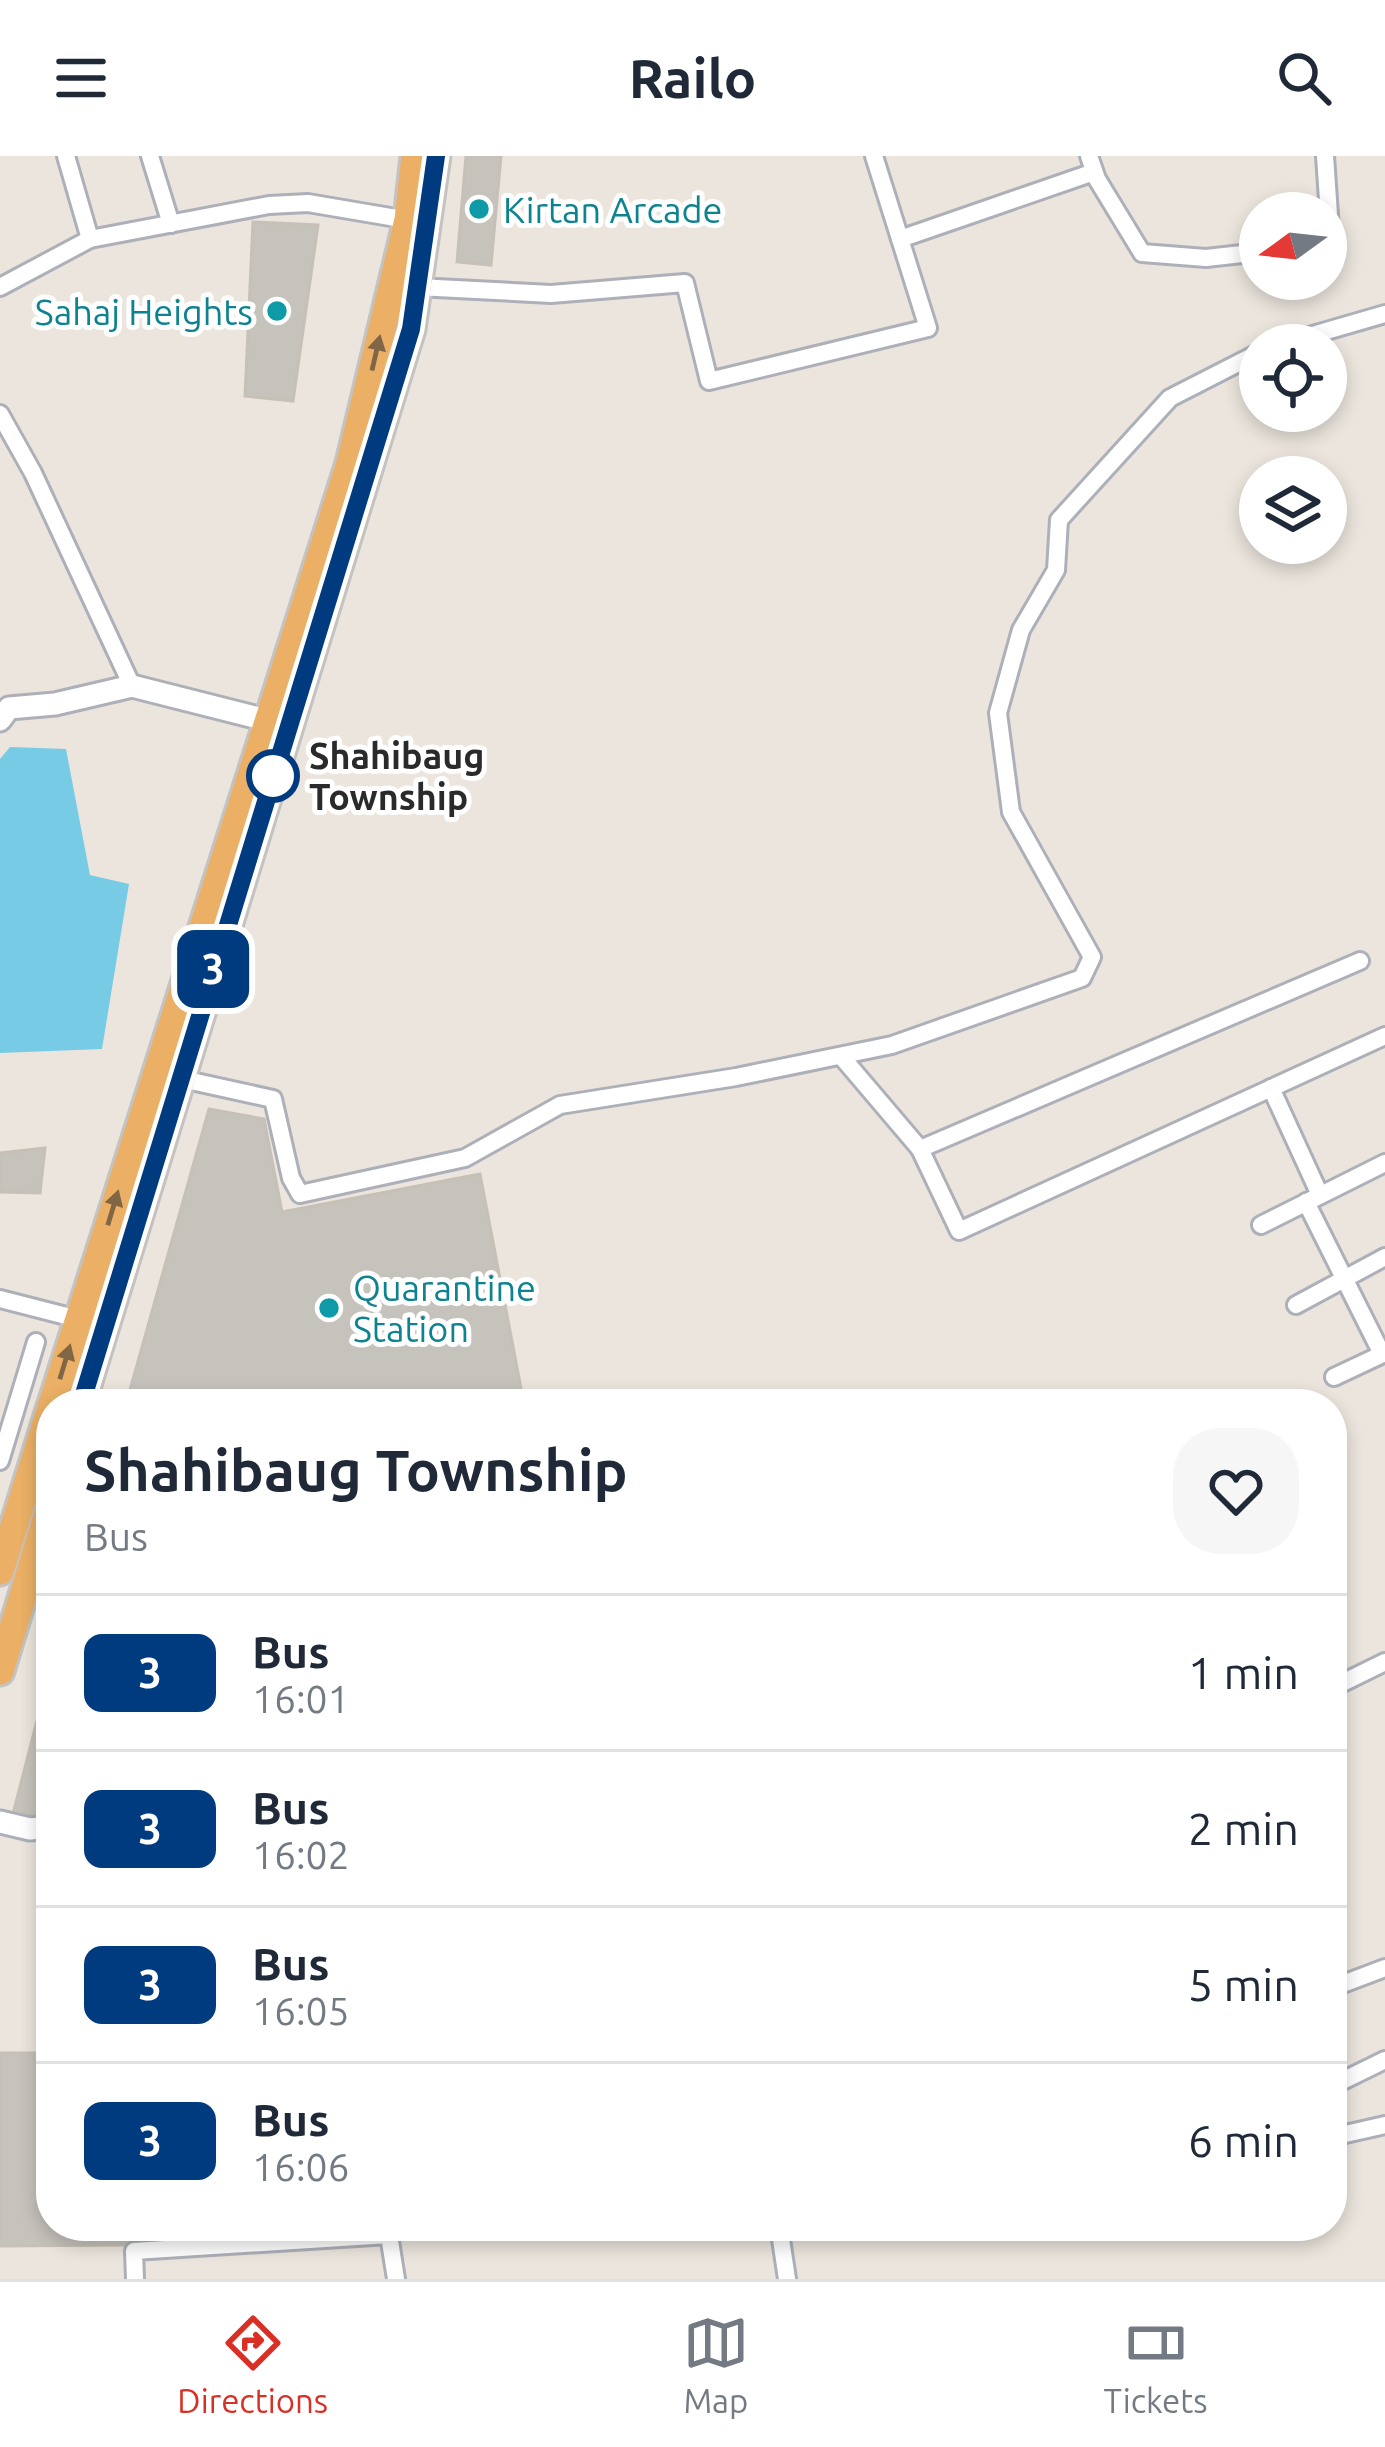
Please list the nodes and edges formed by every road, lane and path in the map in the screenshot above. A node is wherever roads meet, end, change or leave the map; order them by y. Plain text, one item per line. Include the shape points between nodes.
1 (66, 156) edge
2 (151, 156) edge
3 (416, 156) edge
4 (436, 156) edge
5 (874, 156) edge
6 (1325, 156) edge
7 (1091, 164) edge
8 (1327, 192) edge
9 (407, 220) junction
10 (171, 224) junction
11 (900, 238) junction
12 (90, 239) junction
13 (1239, 254) edge
14 (0, 287) edge
15 (417, 287) junction
16 (1385, 314) edge
17 (1347, 325) edge
18 (1239, 363) edge
19 (0, 414) edge
20 (133, 686) junction
21 (3, 709) edge
22 (278, 722) junction
23 (1360, 962) dead end
24 (1385, 1036) edge
25 (841, 1056) junction
26 (168, 1075) junction
27 (1271, 1088) junction
28 (920, 1149) junction
29 (1385, 1163) edge
30 (1313, 1199) junction
31 (1261, 1225) dead end
32 (1385, 1257) edge
33 (1343, 1277) junction
34 (0, 1300) edge
35 (1296, 1305) dead end
36 (78, 1319) junction
37 (36, 1342) dead end
38 (1383, 1353) edge
39 (1334, 1377) dead end
40 (56, 1389) edge
41 (85, 1389) edge
42 (36, 1452) edge
43 (0, 1460) edge
44 (36, 1552) edge
45 (1, 1563) edge
46 (31, 1568) junction
47 (1385, 1662) edge
48 (0, 1671) edge
49 (1347, 1681) edge
50 (0, 1822) edge
51 (36, 1828) edge
52 (1385, 1968) edge
53 (1347, 1982) edge
54 (1385, 2060) edge
55 (1347, 2079) edge
56 (1385, 2125) edge
57 (1347, 2134) edge
58 (293, 2241) edge
59 (390, 2241) edge
60 (782, 2241) edge
61 (135, 2279) edge
62 (396, 2279) edge
63 (788, 2279) edge

1 - 12 street
2 - 10 street
3 - 9 highway
4 - 15 highway
5 - 11 street
6 - 8 street
7 - 11 street
7 - 13 street via 1142,253
9 - 10 street via 308,203
22 -> 9 highway
10 - 12 street
11 - 15 street via 928,328 709,381 685,283 551,294
12 - 14 street
15 - 22 highway via 411,329
16 - 17 street
18 - 25 street via 1170,398 1059,520 1056,570 1021,630 998,713 1011,812 1093,957 1082,978 892,1046
19 - 20 street
20 - 21 street
20 - 22 street
22 - 26 highway
23 - 28 street
24 - 27 street
25 - 26 street via 560,1105 465,1158 300,1194 273,1099
25 - 28 street
36 -> 26 highway
26 - 41 highway
27 - 28 street via 958,1231
27 - 30 street
29 - 30 street
30 - 31 street
30 - 33 street
32 - 33 street
33 - 35 street
33 - 38 street
34 - 36 street
40 -> 36 highway
37 - 43 street
38 - 39 street
42 - 45 highway
44 - 46 highway
45 - 46 street
46 - 48 highway
47 - 49 street
50 - 51 street
52 - 53 street
54 - 55 street
56 - 57 street
58 - 61 street via 134,2251
59 - 62 street
60 - 63 street

